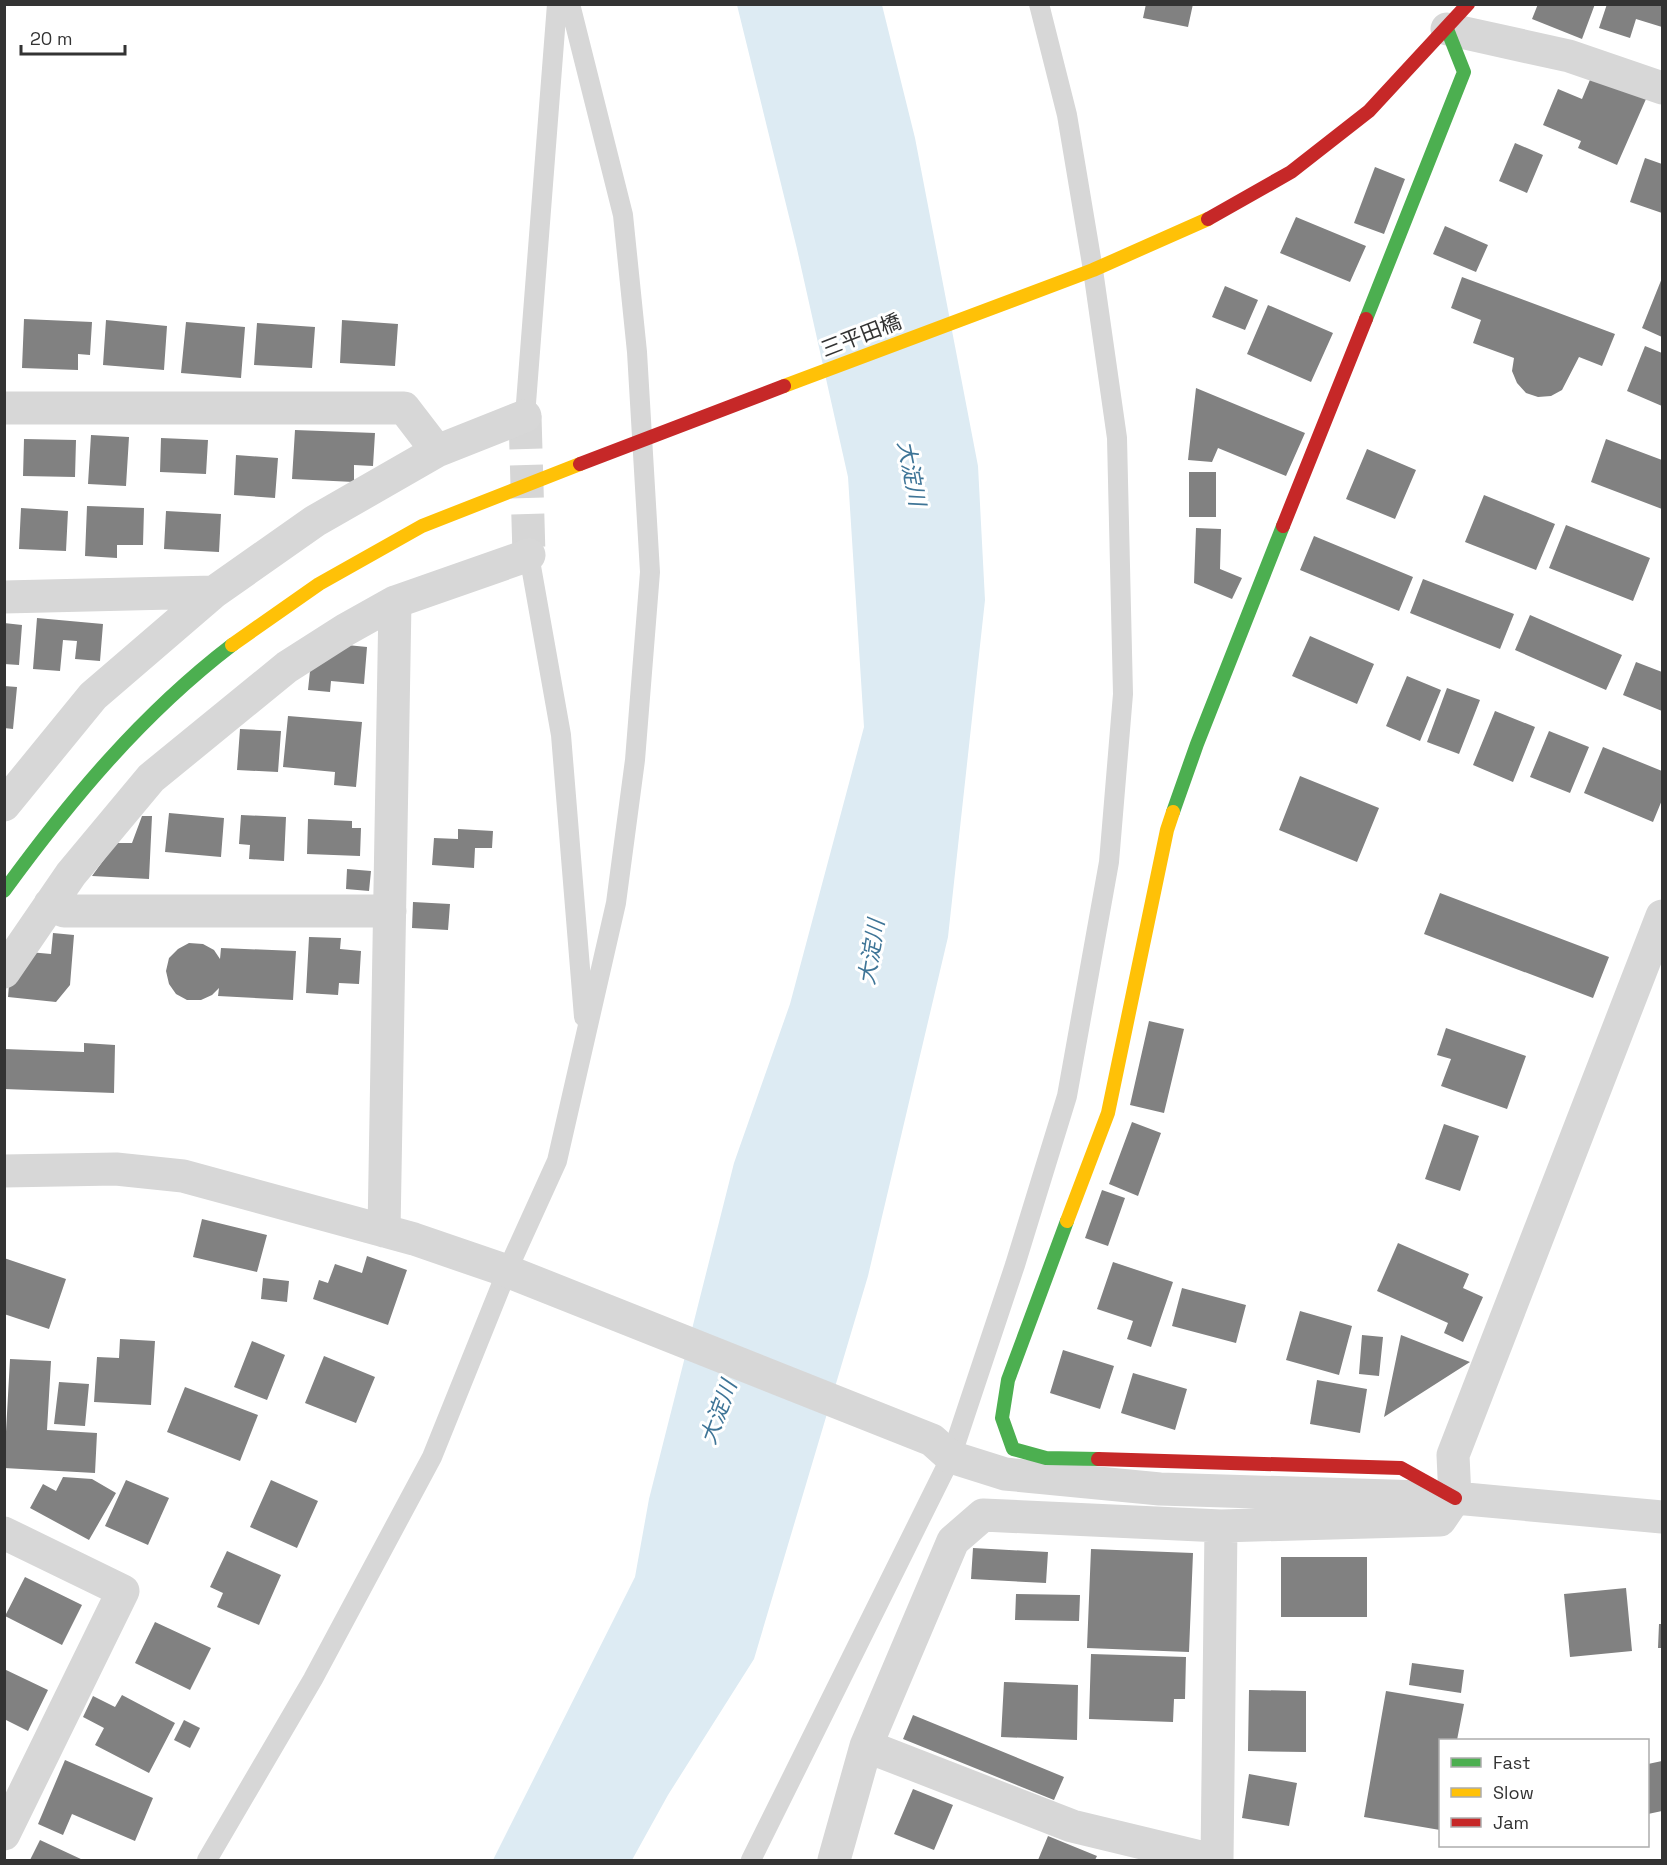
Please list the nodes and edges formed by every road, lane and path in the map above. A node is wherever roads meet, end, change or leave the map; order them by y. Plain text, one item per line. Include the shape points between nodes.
1 (557, 4) edge
2 (570, 4) edge
3 (1039, 4) edge
4 (1468, 4) edge
5 (1448, 29) junction
6 (1662, 88) edge
7 (1093, 270) junction
8 (4, 408) edge
9 (525, 416) joint
10 (643, 441) junction
11 (437, 451) junction
12 (530, 555) joint
13 (214, 592) junction
14 (4, 597) edge
15 (395, 602) junction
16 (4, 805) edge
17 (4, 891) edge
18 (50, 904) junction
19 (390, 911) junction
20 (1662, 916) edge
21 (4, 972) edge
22 (586, 1041) junction
23 (4, 1171) edge
24 (384, 1231) junction
25 (507, 1271) junction
26 (942, 1449) junction
27 (1455, 1498) junction
28 (1662, 1517) edge
29 (1221, 1526) junction
30 (4, 1533) edge
31 (866, 1746) junction
32 (4, 1834) edge
33 (207, 1860) edge
34 (751, 1860) edge
35 (834, 1860) edge
36 (1215, 1860) edge

1 - 9 lane
2 - 10 lane via 624,215
3 - 7 lane via 1067,115
4 - 5 street, 三平田橋
5 - 6 street via 1569,56
5 - 7 street, 三平田橋 via 1369,111 1291,172 1196,226
5 - 27 street via 1464,72 1197,744 1167,830 1108,1113 1008,1380 1002,1418 1013,1449 1046,1458 1401,1468
7 - 10 street, 三平田橋
7 - 26 lane via 1118,438 1123,694 1109,862 1067,1096 1016,1265
8 - 11 street via 404,408
9 - 11 street
10 - 17 street, 三平田橋 via 423,525 341,572 243,636 162,704 92,780
10 - 22 lane via 650,572 634,760 616,903
11 - 13 street via 315,521
12 - 15 street
12 - 22 lane via 561,735
13 - 14 street
13 - 16 street via 93,696
15 - 18 street via 287,668 152,778
15 - 19 street
18 - 19 street via 64,911
18 - 21 street
19 - 24 street
20 - 27 street via 1453,1455
22 - 25 lane via 557,1161
23 - 24 street via 116,1169 183,1176
24 - 25 street
25 - 26 street
25 - 33 lane via 432,1457 313,1679
26 - 27 street via 1005,1474 1160,1488
26 - 34 lane
27 - 28 street
27 - 29 street via 1440,1520
29 - 31 street via 983,1515 953,1541
29 - 36 street
30 - 32 street via 123,1592
31 - 35 street
31 - 36 street via 1072,1826

